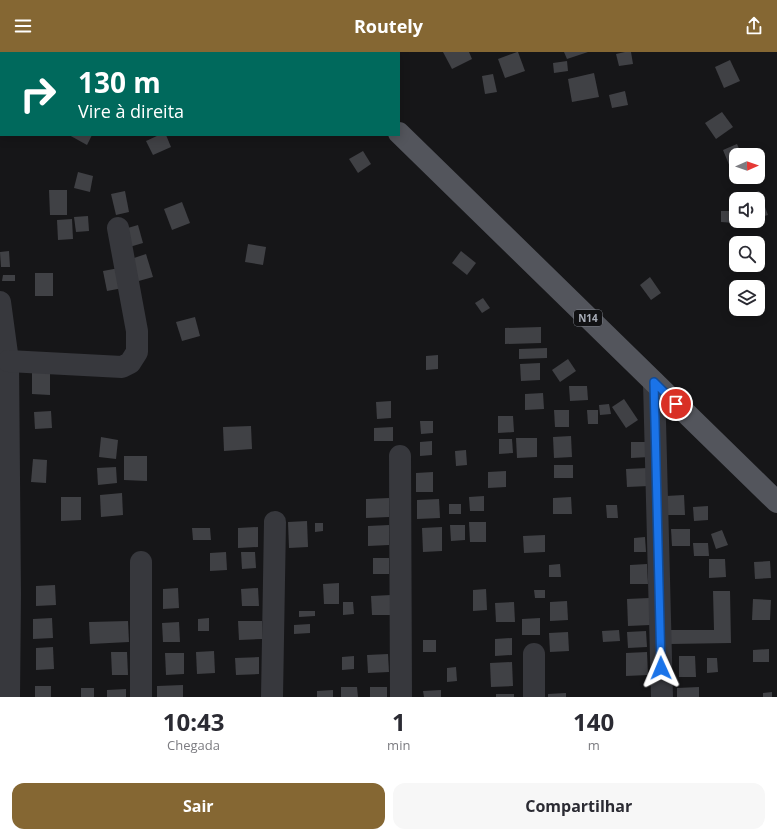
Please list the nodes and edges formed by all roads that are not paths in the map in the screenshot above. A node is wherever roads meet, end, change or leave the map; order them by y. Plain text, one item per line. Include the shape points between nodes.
1 (400, 134) edge
2 (118, 228) dead end
3 (0, 302) edge
4 (8, 361) junction
5 (654, 382) junction
6 (400, 456) dead end
7 (777, 502) edge
8 (275, 522) dead end
9 (141, 562) dead end
10 (534, 654) dead end
11 (9, 697) edge
12 (141, 697) edge
13 (272, 697) edge
14 (401, 697) edge
15 (534, 697) edge
16 (662, 697) edge

1 - 5 main road, N14
2 - 4 street via 137,331 137,352 130,363 122,367
3 - 4 street
4 - 11 street
5 - 7 main road, N14
5 - 16 street
6 - 14 street
8 - 13 street
9 - 12 street
10 - 15 street

